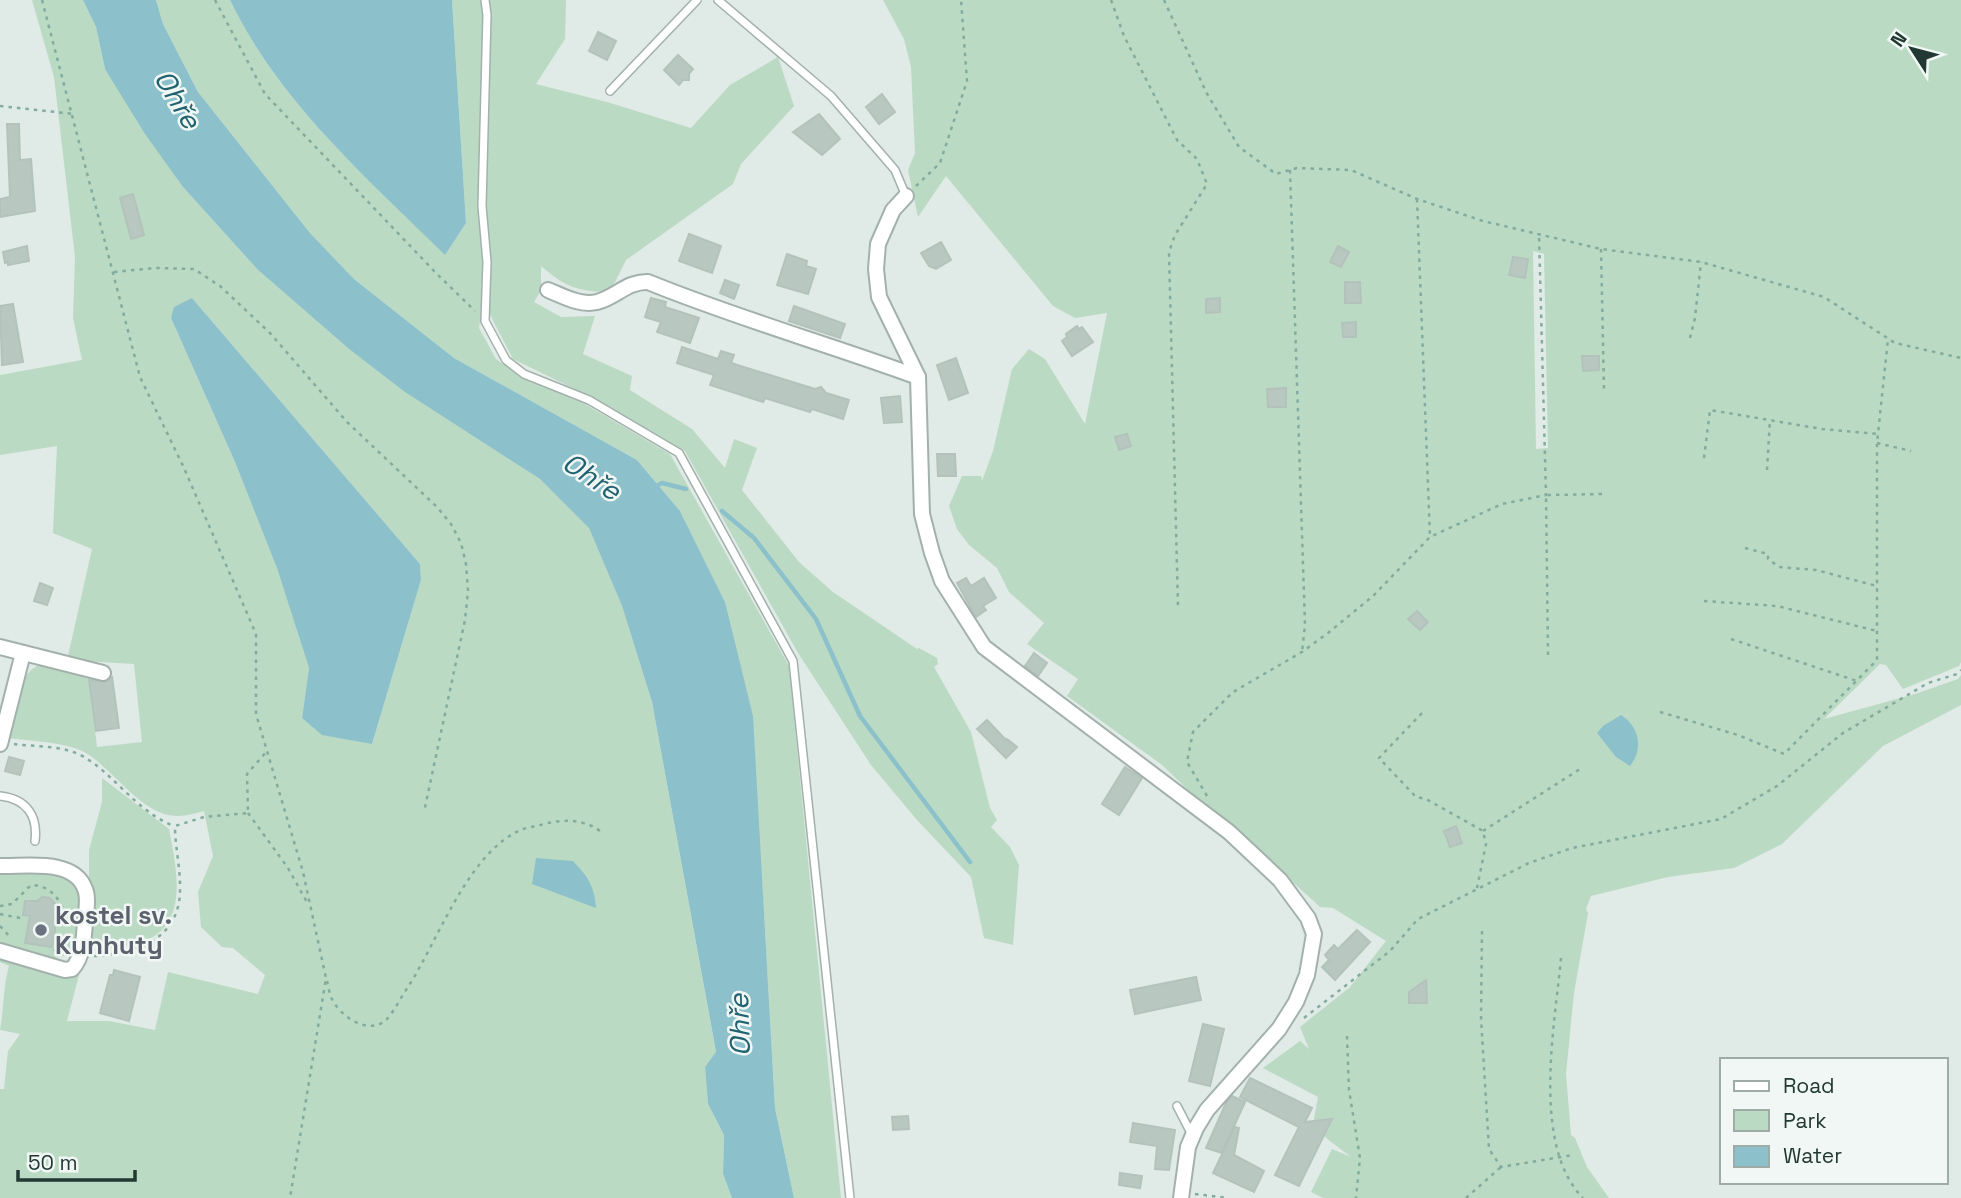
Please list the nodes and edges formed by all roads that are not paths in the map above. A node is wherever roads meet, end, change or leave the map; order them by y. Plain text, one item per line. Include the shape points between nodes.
1 (485, 0) edge
2 (697, 0) edge
3 (718, 0) edge
4 (610, 91) dead end
5 (906, 196) joint
6 (548, 290) dead end
7 (918, 377) junction
8 (0, 647) edge
9 (23, 653) junction
10 (103, 673) dead end
11 (0, 743) edge
12 (0, 796) edge
13 (36, 841) dead end
14 (0, 866) edge
15 (0, 951) edge
16 (1177, 1106) dead end
17 (1193, 1135) junction
18 (1181, 1196) edge
19 (850, 1198) edge

1 - 19 lane via 485,321 506,360 524,374 589,400 679,453 793,661
2 - 4 lane
3 - 5 lane via 831,96 895,170
5 - 7 street via 892,210 878,244 876,269 879,298
6 - 7 street via 581,303 598,302 624,287 648,282
7 - 17 street via 922,514 942,580 984,647 1229,832 1280,880 1314,934 1307,975 1296,1002 1279,1029 1207,1110
8 - 9 street
9 - 10 street
9 - 11 street
12 - 13 lane via 17,802 33,816
14 - 15 street via 63,868 81,882 87,901 80,956 72,969
16 - 17 lane
17 - 18 street

